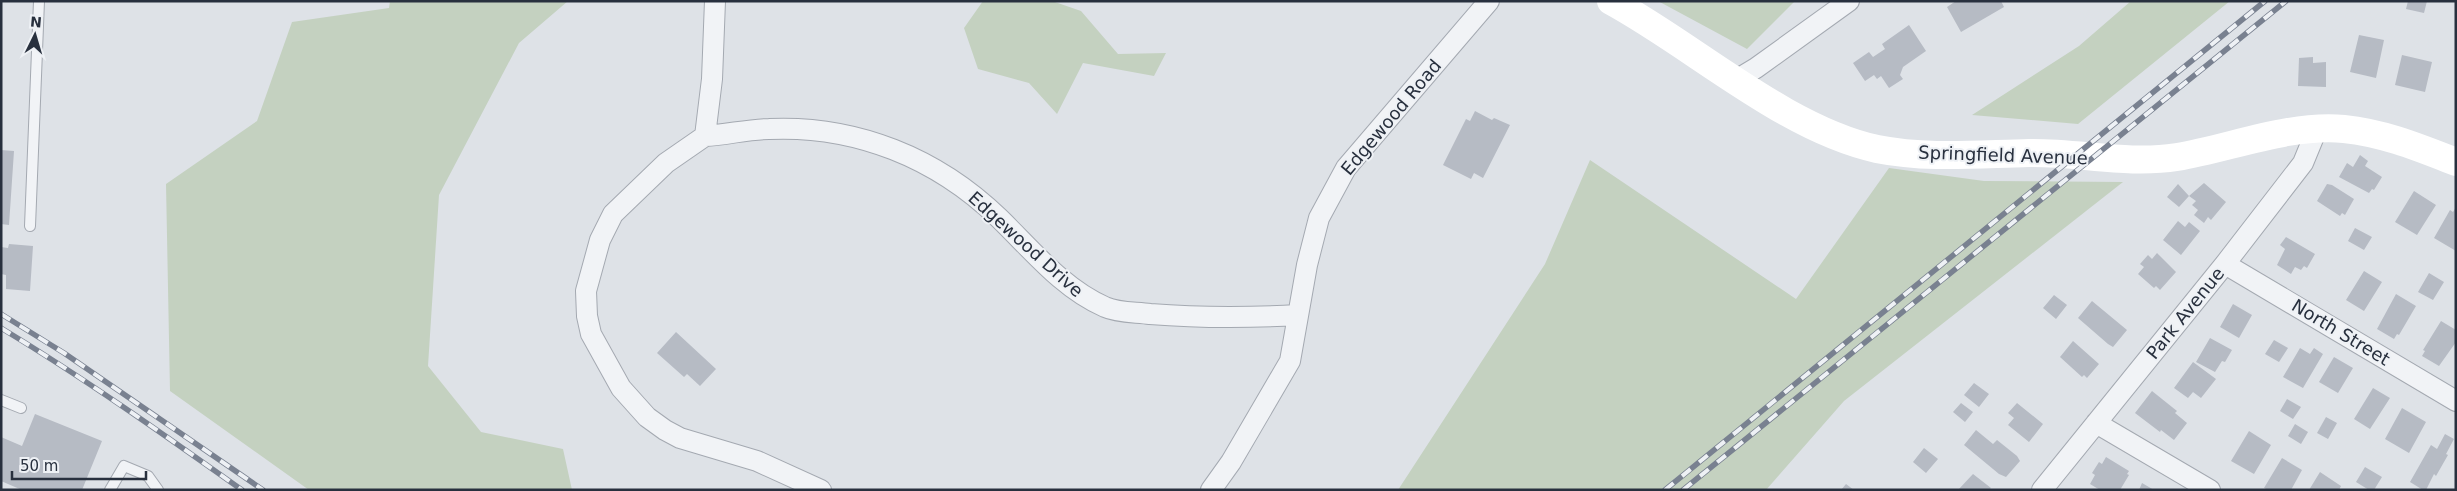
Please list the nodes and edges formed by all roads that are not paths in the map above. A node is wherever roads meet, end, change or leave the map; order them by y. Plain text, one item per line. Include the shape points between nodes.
1 (38, 1) edge
2 (715, 1) edge
3 (1489, 1) edge
4 (1611, 1) edge
5 (1849, 1) edge
6 (1736, 80) junction
7 (2317, 129) junction
8 (705, 136) junction
9 (2456, 162) edge
10 (30, 226) dead end
11 (2225, 264) junction
12 (1298, 315) junction
13 (1, 400) edge
14 (2456, 401) edge
15 (21, 408) dead end
16 (2096, 423) junction
17 (110, 490) edge
18 (158, 490) edge
19 (821, 490) edge
20 (1211, 490) edge
21 (2042, 490) edge
22 (2210, 490) edge

1 - 10 lane
2 - 8 street via 712,78
3 - 12 street, Edgewood Road via 1346,168 1319,218
4 - 6 main road, Springfield Avenue
5 - 6 street
6 - 7 main road, Springfield Avenue via 1824,131 1876,149 1937,156 2029,153 2144,160 2176,157
7 - 9 main road, Springfield Avenue via 2375,134
7 - 11 street, Park Avenue via 2303,163
8 - 12 street, Edgewood Drive via 769,129 810,130 856,136 903,153 929,165 979,198 1078,294 1108,308 1230,318
8 - 19 street via 666,163 613,214 600,240 586,291 591,334 620,388 646,417 680,438 757,461
11 - 14 street, North Street
11 - 16 street, Park Avenue
12 - 20 street, Edgewood Road via 1290,361
13 - 15 lane
16 - 21 street, Park Avenue
16 - 22 street
17 - 18 lane via 124,466 148,476

